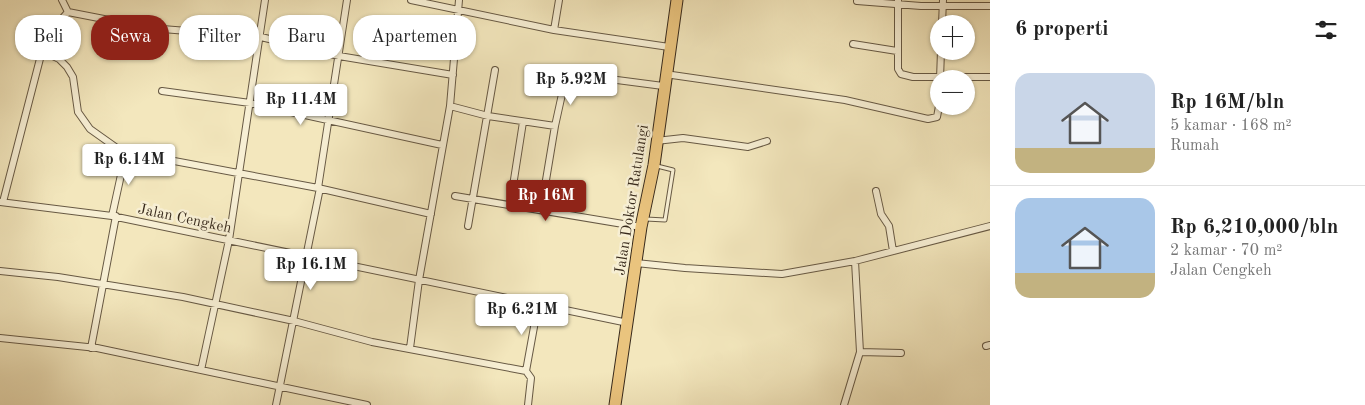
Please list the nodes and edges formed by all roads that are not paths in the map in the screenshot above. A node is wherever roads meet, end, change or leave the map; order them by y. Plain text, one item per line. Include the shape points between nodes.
1 (62, 0) edge
2 (265, 0) edge
3 (347, 0) edge
4 (411, 0) edge
5 (459, 0) edge
6 (559, 0) edge
7 (677, 0) edge
8 (857, 1) edge
9 (898, 2) edge
10 (943, 3) edge
11 (990, 6) edge
12 (458, 10) junction
13 (68, 12) junction
14 (65, 15) edge
15 (343, 25) edge
16 (554, 30) junction
17 (261, 37) junction
18 (269, 39) edge
19 (853, 44) dead end
20 (669, 47) junction
21 (897, 51) junction
22 (343, 57) edge
23 (40, 60) edge
24 (60, 60) edge
25 (337, 60) edge
26 (495, 70) dead end
27 (665, 74) junction
28 (453, 76) junction
29 (975, 77) edge
30 (990, 77) edge
31 (930, 78) edge
32 (663, 86) junction
33 (162, 91) dead end
34 (250, 103) junction
35 (450, 106) junction
36 (938, 115) edge
37 (488, 116) junction
38 (329, 121) junction
39 (523, 122) junction
40 (555, 126) junction
41 (656, 141) junction
42 (767, 141) dead end
43 (442, 145) junction
44 (126, 152) junction
45 (654, 165) junction
46 (239, 173) junction
47 (319, 188) junction
48 (876, 191) dead end
49 (455, 196) dead end
50 (471, 198) junction
51 (1, 202) edge
52 (510, 205) junction
53 (541, 210) junction
54 (431, 214) junction
55 (114, 216) junction
56 (642, 222) junction
57 (468, 226) dead end
58 (990, 226) edge
59 (229, 240) junction
60 (893, 251) junction
61 (307, 256) junction
62 (855, 261) junction
63 (636, 263) junction
64 (0, 271) edge
65 (419, 280) junction
66 (102, 284) junction
67 (214, 305) junction
68 (538, 305) junction
69 (294, 321) junction
70 (628, 323) junction
71 (0, 338) edge
72 (92, 348) junction
73 (410, 348) junction
74 (860, 352) junction
75 (900, 353) dead end
76 (201, 370) junction
77 (526, 372) junction
78 (281, 388) junction
79 (276, 405) edge
80 (366, 405) edge
81 (528, 405) edge
82 (615, 405) edge
83 (844, 405) edge

1 - 13 street
2 - 17 street
3 - 15 street
4 - 12 street
5 - 12 street
6 - 16 street
7 - 20 highway, Jalan Doktor Ratulangi
8 - 9 street
9 - 10 street
9 - 21 street
10 - 11 street
12 - 16 street
12 - 28 street
13 - 14 street
13 - 17 street via 150,28
16 - 20 street
17 - 18 street
17 - 34 street
19 - 21 street
20 - 27 highway, Jalan Doktor Ratulangi
21 - 31 street via 901,74
22 - 28 street
23 - 51 street
24 - 44 street via 73,77 78,112 90,129
25 - 38 street
26 - 37 street
27 - 32 highway, Jalan Doktor Ratulangi
27 - 36 street via 845,100 928,119
28 - 35 street
29 - 30 street
32 - 40 street via 568,74
32 - 41 highway, Jalan Doktor Ratulangi
33 - 34 street
34 - 38 street
34 - 46 street
35 - 37 street
35 - 43 street
37 - 39 street
37 - 50 street
38 - 43 street
38 - 47 street
39 - 40 street
39 - 52 street
40 - 53 street
41 - 42 street via 683,138 748,147
41 - 45 highway, Jalan Doktor Ratulangi
43 - 54 street
44 - 46 street
44 - 55 street
45 - 56 highway, Jalan Doktor Ratulangi
45 - 56 lane via 673,170 665,220
46 - 47 street
46 - 59 street
47 - 54 street
47 - 61 street
48 - 60 street via 881,214 889,226
49 - 50 street
50 - 52 street
50 - 57 street
51 - 55 street, Jalan Cengkeh
52 - 53 street
53 - 56 street
54 - 65 street
55 - 59 street, Jalan Cengkeh
55 - 66 street
56 - 63 highway, Jalan Doktor Ratulangi
58 - 60 street
59 - 61 street, Jalan Cengkeh
59 - 67 street
60 - 62 street
61 - 65 street, Jalan Cengkeh
61 - 69 street
62 - 63 street via 782,274
62 - 74 street
63 - 70 highway, Jalan Doktor Ratulangi
64 - 66 street
65 - 68 street, Jalan Cengkeh
65 - 73 street
66 - 67 street
66 - 72 street
67 - 69 street
67 - 76 street
68 - 70 street, Jalan Cengkeh
68 - 77 street
69 - 73 street via 372,342
69 - 78 street
70 - 82 highway, Jalan Doktor Ratulangi
71 - 72 street
72 - 76 street
73 - 77 street
74 - 75 street
74 - 83 street
76 - 78 street
77 - 81 street via 531,378
78 - 79 street
78 - 80 street

